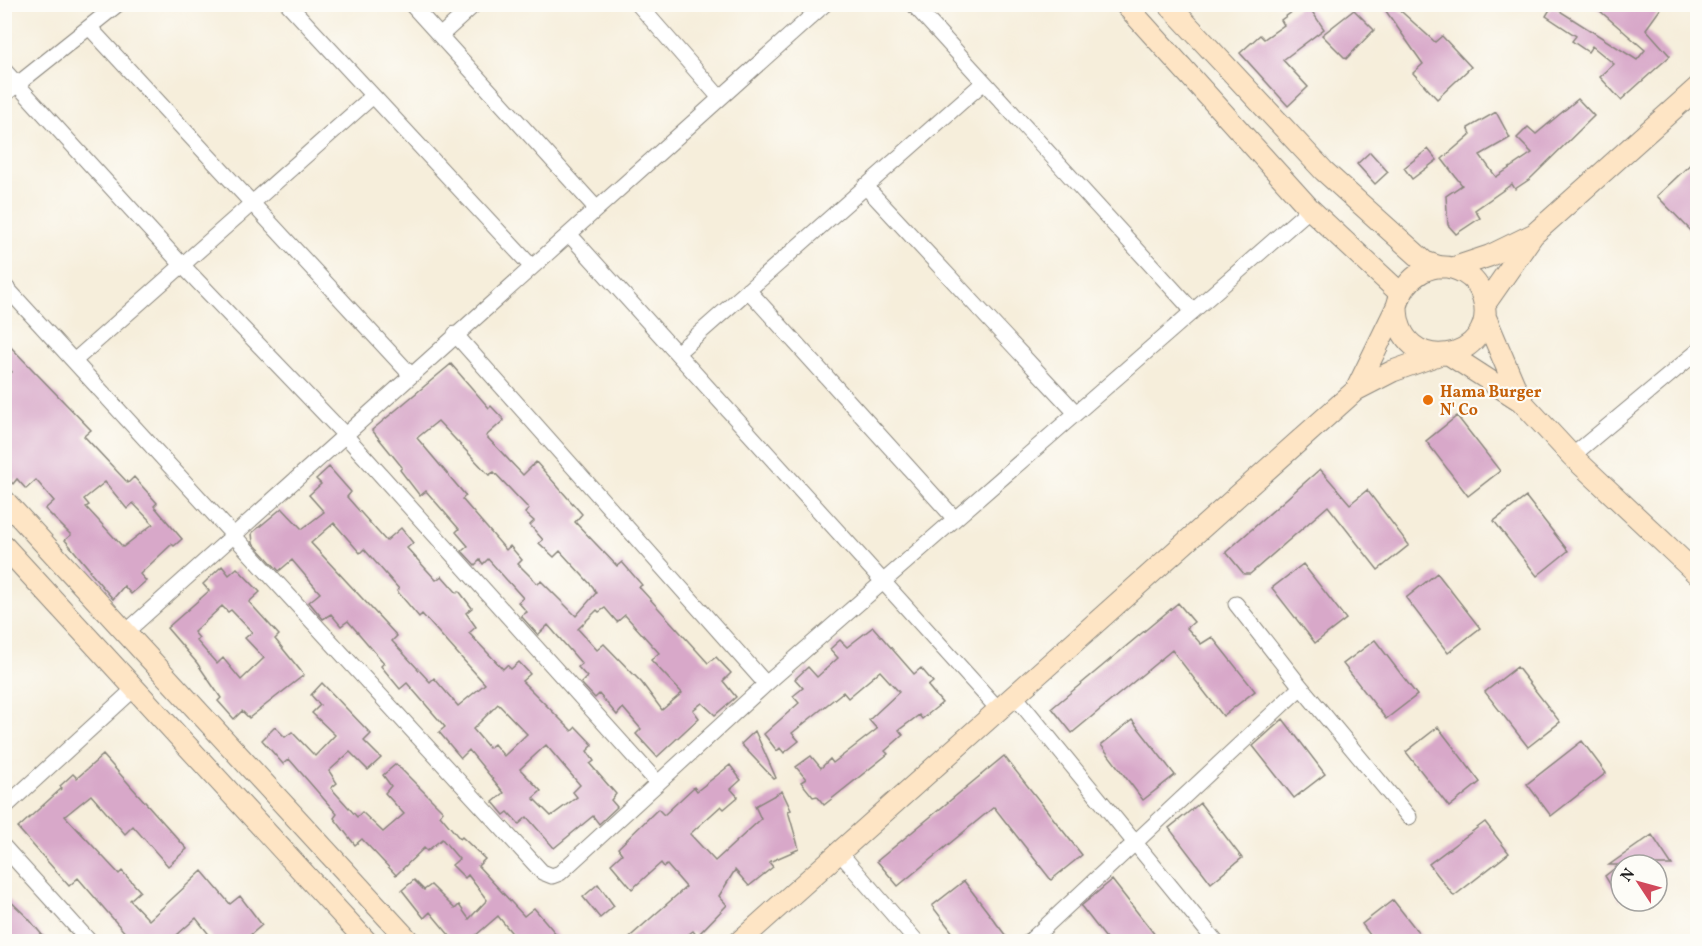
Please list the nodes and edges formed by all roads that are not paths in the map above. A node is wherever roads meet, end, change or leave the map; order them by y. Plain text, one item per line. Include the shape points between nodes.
1 (118, 4) edge
2 (288, 4) edge
3 (411, 4) edge
4 (475, 4) edge
5 (638, 4) edge
6 (825, 4) edge
7 (913, 4) edge
8 (1125, 4) edge
9 (1168, 4) edge
10 (90, 28) junction
11 (440, 36) junction
12 (4, 70) edge
13 (983, 83) junction
14 (18, 84) junction
15 (1698, 87) edge
16 (4, 95) edge
17 (373, 96) junction
18 (720, 98) junction
19 (865, 186) junction
20 (252, 203) junction
21 (596, 208) junction
22 (1310, 209) junction
23 (568, 234) junction
24 (1533, 235) junction
25 (183, 266) junction
26 (531, 266) junction
27 (1447, 267) junction
28 (4, 285) edge
29 (748, 290) junction
30 (1399, 300) junction
31 (1485, 310) junction
32 (1193, 311) junction
33 (455, 334) junction
34 (1698, 351) edge
35 (677, 353) junction
36 (1444, 355) junction
37 (74, 361) junction
38 (410, 374) junction
39 (1356, 390) junction
40 (1521, 401) junction
41 (1077, 413) junction
42 (344, 434) junction
43 (1572, 456) junction
44 (4, 500) edge
45 (955, 519) junction
46 (233, 534) junction
47 (4, 546) edge
48 (1698, 575) edge
49 (882, 582) junction
50 (1236, 604) dead end
51 (126, 632) junction
52 (766, 684) junction
53 (1301, 687) junction
54 (135, 688) junction
55 (1015, 696) junction
56 (999, 711) junction
57 (657, 782) junction
58 (4, 808) edge
59 (1409, 817) dead end
60 (1135, 842) junction
61 (4, 847) edge
62 (839, 852) junction
63 (362, 940) edge
64 (90, 942) edge
65 (410, 942) edge
66 (739, 942) edge
67 (917, 942) edge
68 (1029, 942) edge
69 (1216, 942) edge

1 - 10 street
2 - 17 street
3 - 11 street
4 - 11 street
5 - 18 street
6 - 18 street
7 - 13 street
8 - 22 street
9 - 27 street via 1324,171 1425,262
10 - 14 street
10 - 20 street
11 - 21 street
12 - 14 street
13 - 19 street
13 - 32 street
14 - 16 street
14 - 25 street
15 - 24 street
17 - 20 street
17 - 26 street
18 - 21 street
19 - 29 street
19 - 41 street
20 - 25 street
20 - 38 street
21 - 23 street
22 - 30 street
22 - 32 street
23 - 26 street
23 - 35 street
24 - 27 street via 1489,256
24 - 31 street
25 - 37 street
25 - 42 street
26 - 33 street
27 - 30 street via 1416,274
27 - 31 street via 1475,282
28 - 37 street
29 - 35 street
29 - 45 street
30 - 36 street via 1397,318 1407,340 1426,353
30 - 39 street
31 - 36 street via 1474,340 1463,349
31 - 40 street
32 - 41 street
33 - 38 street
33 - 52 street
34 - 43 street
35 - 49 street
36 - 39 street via 1393,371
36 - 40 street
37 - 46 street
38 - 42 street
39 - 55 street
40 - 43 street
41 - 45 street
42 - 46 street
42 - 57 street
43 - 48 street
44 - 51 street
45 - 49 street
46 - 51 street
46 - 57 street via 547,875 560,873
47 - 54 street
49 - 52 street
49 - 56 street
50 - 53 street
51 - 65 street
52 - 57 street
53 - 59 street
53 - 60 street
54 - 58 street
54 - 63 street
55 - 56 street
55 - 60 street
56 - 62 street
60 - 68 street
60 - 69 street
61 - 64 street
62 - 66 street
62 - 67 street

